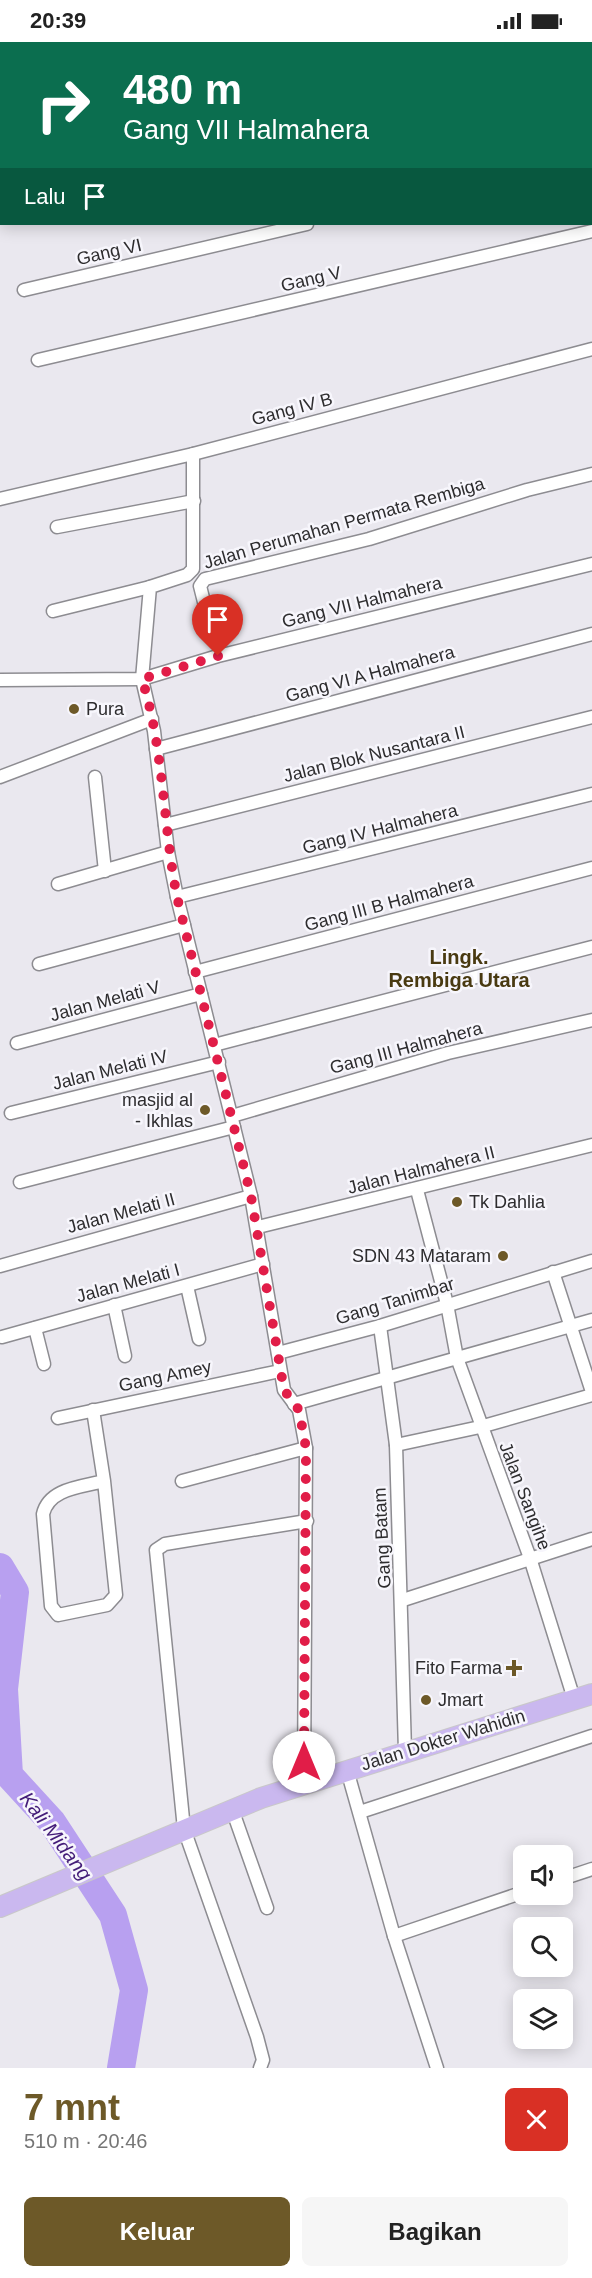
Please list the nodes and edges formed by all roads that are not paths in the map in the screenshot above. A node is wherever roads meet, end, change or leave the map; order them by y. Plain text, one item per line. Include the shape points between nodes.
1 (303, 225) edge
2 (592, 231) edge
3 (24, 290) dead end
4 (592, 349) edge
5 (38, 360) dead end
6 (194, 454) junction
7 (592, 474) edge
8 (0, 499) edge
9 (194, 501) junction
10 (57, 527) dead end
11 (592, 564) edge
12 (150, 587) junction
13 (205, 606) dead end
14 (53, 611) dead end
15 (592, 634) edge
16 (142, 679) junction
17 (0, 680) edge
18 (592, 717) edge
19 (152, 719) junction
20 (156, 749) junction
21 (0, 777) edge
22 (95, 777) dead end
23 (592, 794) edge
24 (165, 825) junction
25 (168, 852) junction
26 (592, 868) edge
27 (105, 870) junction
28 (58, 884) dead end
29 (177, 897) junction
30 (184, 925) junction
31 (592, 947) edge
32 (39, 964) dead end
33 (195, 972) junction
34 (201, 994) junction
35 (592, 1020) edge
36 (17, 1043) dead end
37 (214, 1045) junction
38 (219, 1062) junction
39 (11, 1113) dead end
40 (233, 1122) junction
41 (592, 1145) edge
42 (20, 1182) dead end
43 (417, 1190) junction
44 (251, 1196) junction
45 (258, 1227) junction
46 (592, 1262) edge
47 (263, 1264) junction
48 (0, 1266) edge
49 (553, 1272) junction
50 (187, 1286) junction
51 (447, 1304) junction
52 (114, 1305) junction
53 (592, 1320) edge
54 (380, 1326) junction
55 (570, 1327) junction
56 (35, 1328) junction
57 (2, 1337) dead end
58 (199, 1339) dead end
59 (278, 1353) junction
60 (125, 1356) dead end
61 (458, 1358) junction
62 (44, 1364) dead end
63 (280, 1371) junction
64 (389, 1379) junction
65 (592, 1394) edge
66 (294, 1404) junction
67 (93, 1410) junction
68 (58, 1418) dead end
69 (480, 1427) junction
70 (396, 1445) junction
71 (306, 1448) junction
72 (104, 1481) junction
73 (182, 1481) dead end
74 (307, 1521) junction
75 (592, 1539) edge
76 (530, 1558) junction
77 (403, 1600) junction
78 (583, 1697) edge
79 (592, 1736) edge
80 (405, 1751) junction
81 (347, 1770) junction
82 (304, 1784) junction
83 (232, 1809) junction
84 (360, 1812) junction
85 (184, 1829) junction
86 (592, 1869) edge
87 (573, 1875) edge
88 (513, 1896) edge
89 (0, 1907) edge
90 (267, 1908) dead end
91 (394, 1936) junction
92 (260, 2068) edge
93 (437, 2068) edge

1 - 3 street, Gang VI
2 - 5 street, Gang V
4 - 6 street, Gang IV B
6 - 8 street, Gang IV B
6 - 9 street
7 - 13 street, Jalan Perumahan Permata Rembiga via 369,539 205,579 200,585
9 - 10 street
9 - 12 street via 193,569 187,575
11 - 16 street, Gang VII Halmahera via 218,656
12 - 14 street
12 - 16 street
15 - 20 street, Gang VI A Halmahera
16 - 17 street, Gang VII Halmahera
16 - 19 street
18 - 24 street, Jalan Blok Nusantara II
19 - 20 street
19 - 21 street
20 - 24 street
22 - 27 street
23 - 29 street, Gang IV Halmahera
24 - 25 street
25 - 27 street
25 - 29 street
26 - 33 street, Gang III B Halmahera
27 - 28 street
29 - 30 street
30 - 32 street
30 - 33 street
31 - 37 street
33 - 34 street
34 - 36 street, Jalan Melati V
34 - 37 street
35 - 40 street, Gang III Halmahera via 448,1053
37 - 38 street
38 - 39 street, Jalan Melati IV
38 - 40 street
40 - 42 street, Gang III Halmahera
40 - 44 street
41 - 43 street, Jalan Halmahera II
43 - 45 street, Jalan Halmahera II
43 - 51 street, Jalan Sangihe
44 - 45 street
44 - 48 street, Jalan Melati II
45 - 47 street
46 - 49 street, Gang Tanimbar
47 - 50 street, Jalan Melati I
47 - 59 street
49 - 51 street, Gang Tanimbar
49 - 55 street
50 - 52 street, Jalan Melati I
50 - 58 street
51 - 54 street, Gang Tanimbar
51 - 61 street, Jalan Sangihe
52 - 56 street, Jalan Melati I
52 - 60 street
53 - 55 street
54 - 59 street, Gang Tanimbar
54 - 64 street, Gang Batam
55 - 61 street
55 - 65 street
56 - 57 street, Jalan Melati I
56 - 62 street
59 - 63 street
61 - 64 street
61 - 69 street, Jalan Sangihe
63 - 66 street via 286,1396
63 - 67 street, Gang Amey
64 - 66 street
64 - 70 street, Gang Batam
65 - 69 street
66 - 71 street via 301,1416
67 - 68 street, Gang Amey
67 - 72 street
69 - 70 street
69 - 76 street, Jalan Sangihe
70 - 77 street, Gang Batam
71 - 73 street
71 - 74 street
72 - 72 street via 116,1595 107,1605 58,1615 51,1606 45,1504 50,1497
74 - 82 street
74 - 85 street via 165,1544 156,1550
75 - 76 street
76 - 77 street
76 - 78 street, Jalan Sangihe
77 - 80 street, Gang Batam
78 - 80 main road, Jalan Dokter Wahidin
79 - 84 street
80 - 81 main road, Jalan Dokter Wahidin
81 - 82 main road, Jalan Dokter Wahidin
81 - 84 street
82 - 83 main road, Jalan Dokter Wahidin
83 - 85 main road, Jalan Dokter Wahidin
83 - 90 street
84 - 91 street
85 - 89 main road, Jalan Dokter Wahidin
85 - 92 street via 257,2037 263,2060
86 - 87 street
88 - 91 street
91 - 93 street

